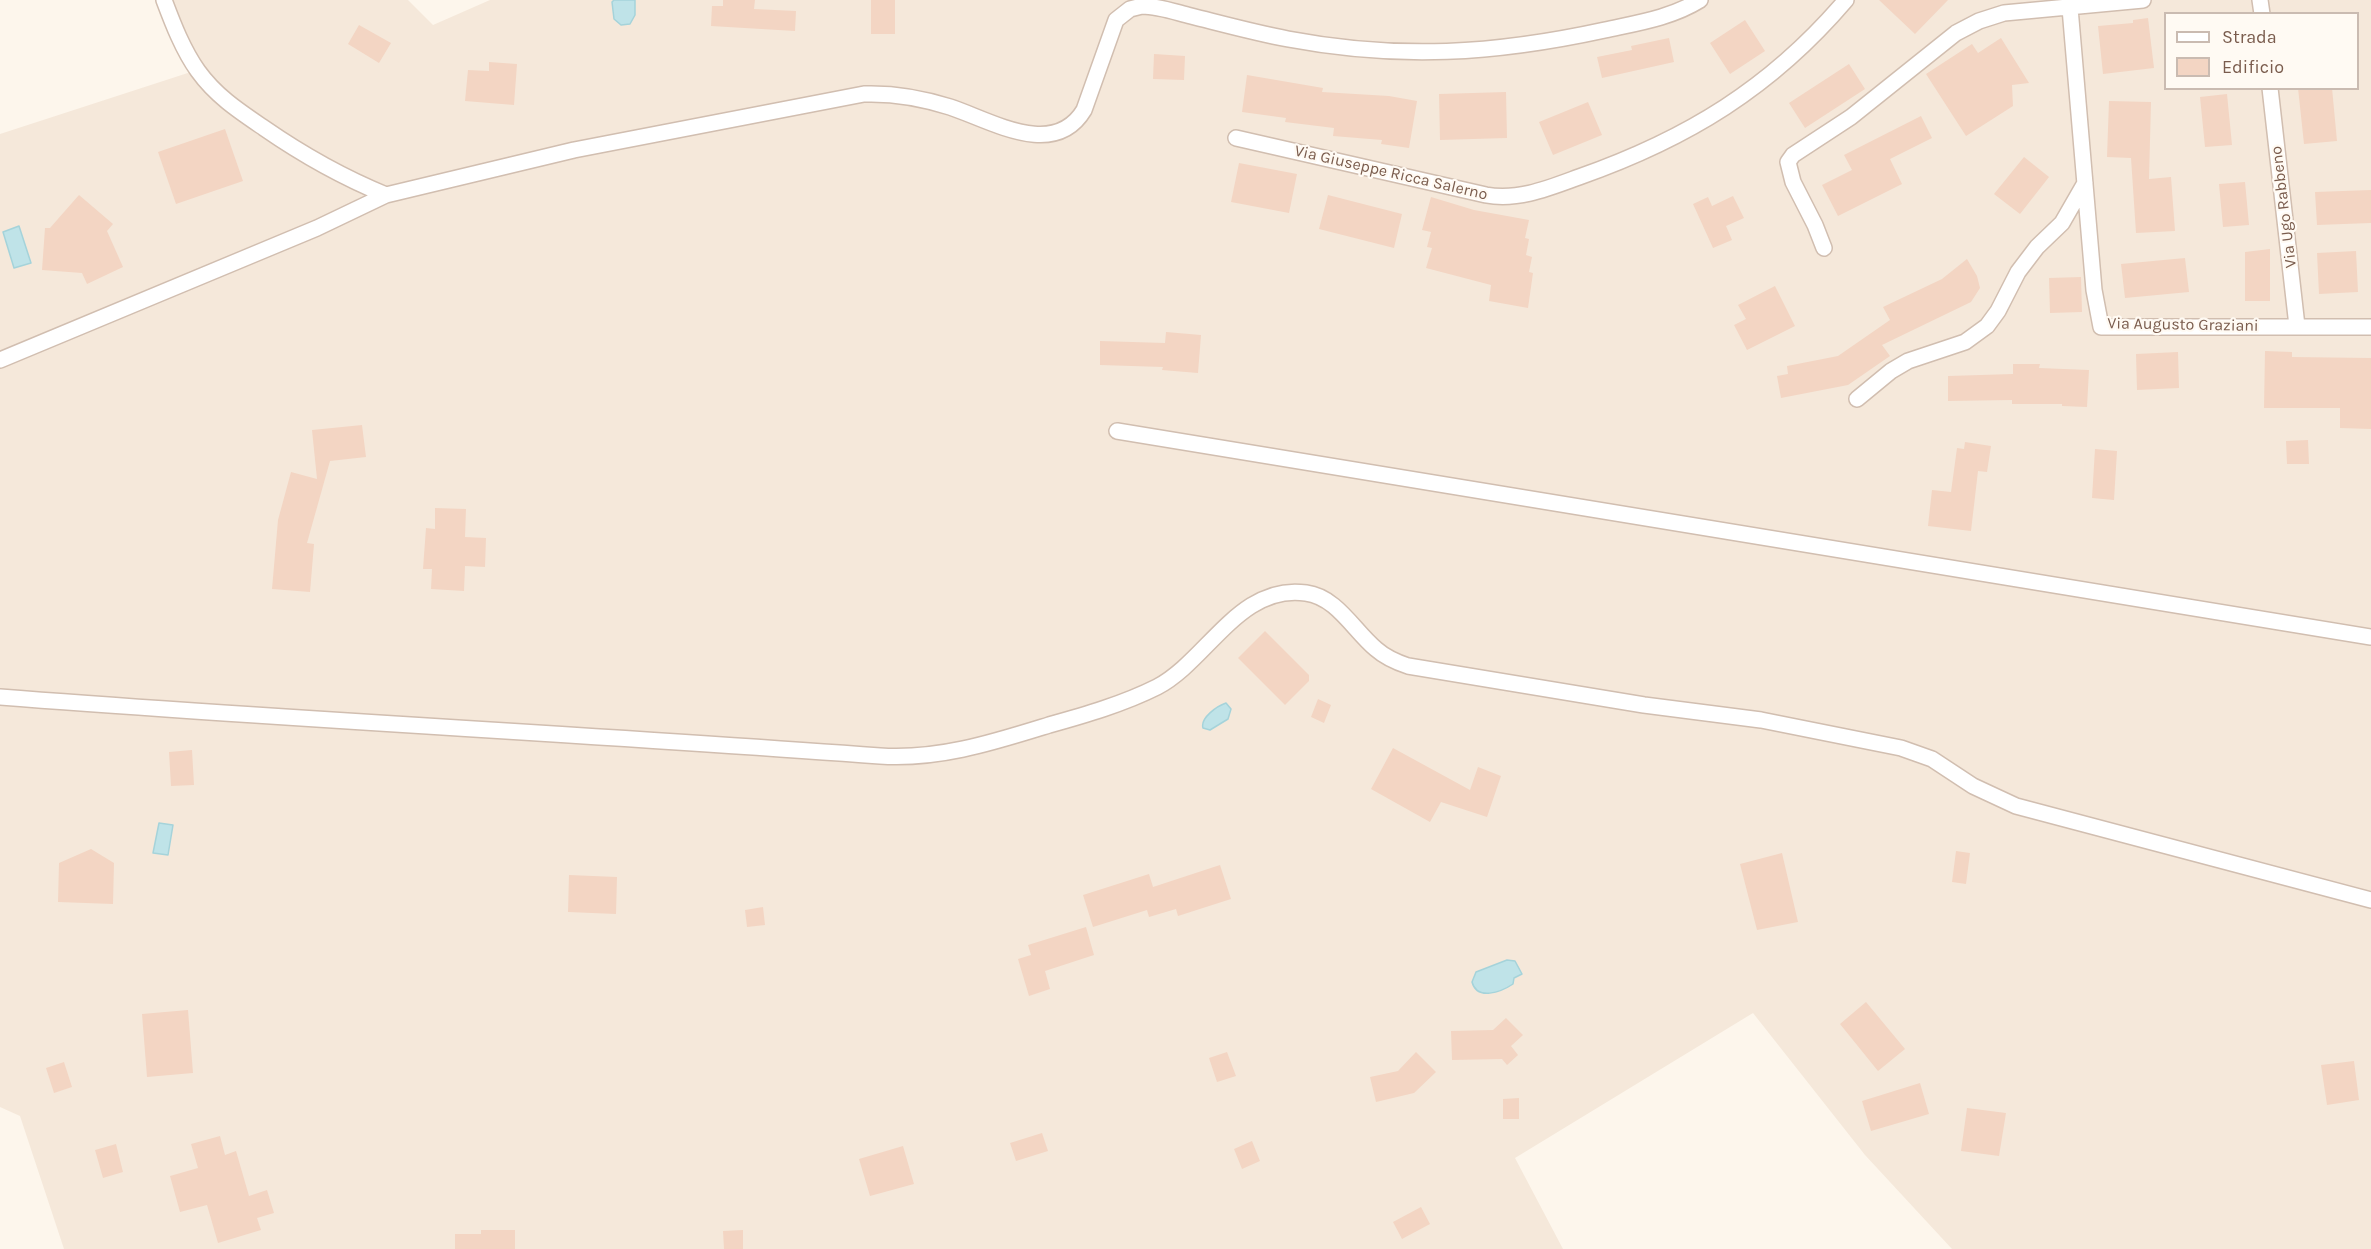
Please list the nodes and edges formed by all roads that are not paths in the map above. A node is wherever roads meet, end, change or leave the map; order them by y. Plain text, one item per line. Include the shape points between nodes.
1 (164, 0) edge
2 (1700, 0) edge
3 (1846, 0) edge
4 (2143, 0) edge
5 (2070, 8) junction
6 (2270, 90) edge
7 (1236, 138) dead end
8 (2085, 183) junction
9 (386, 195) junction
10 (1824, 248) dead end
11 (2298, 326) junction
12 (2371, 327) edge
13 (0, 360) edge
14 (1857, 399) dead end
15 (1117, 431) dead end
16 (2371, 637) edge
17 (0, 697) edge
18 (2371, 900) edge

1 - 9 street via 189,56 226,101 304,156
2 - 9 street via 1657,18 1583,35 1434,53 1378,51 1289,39 1142,6 1116,20 1084,111 1076,122 1056,132 1017,132 909,96 854,94 574,150
3 - 7 street, Via Giuseppe Ricca Salerno via 1809,40 1727,107 1637,155 1527,194 1486,195
4 - 5 street
5 - 8 street, Via Augusto Graziani
5 - 10 street via 2004,13 1965,28 1851,117 1793,154 1788,162 1793,182
6 - 11 street, Via Ugo Rabbeno
8 - 11 street, Via Augusto Graziani via 2101,327
8 - 14 street via 2062,223 2018,272 1987,326 1965,342 1908,361
9 - 13 street
11 - 12 street, Via Augusto Graziani
15 - 16 street
17 - 18 street via 915,756 989,743 1142,694 1179,672 1246,610 1282,594 1303,592 1327,601 1376,649 1408,666 1761,720 1907,749 2016,806

